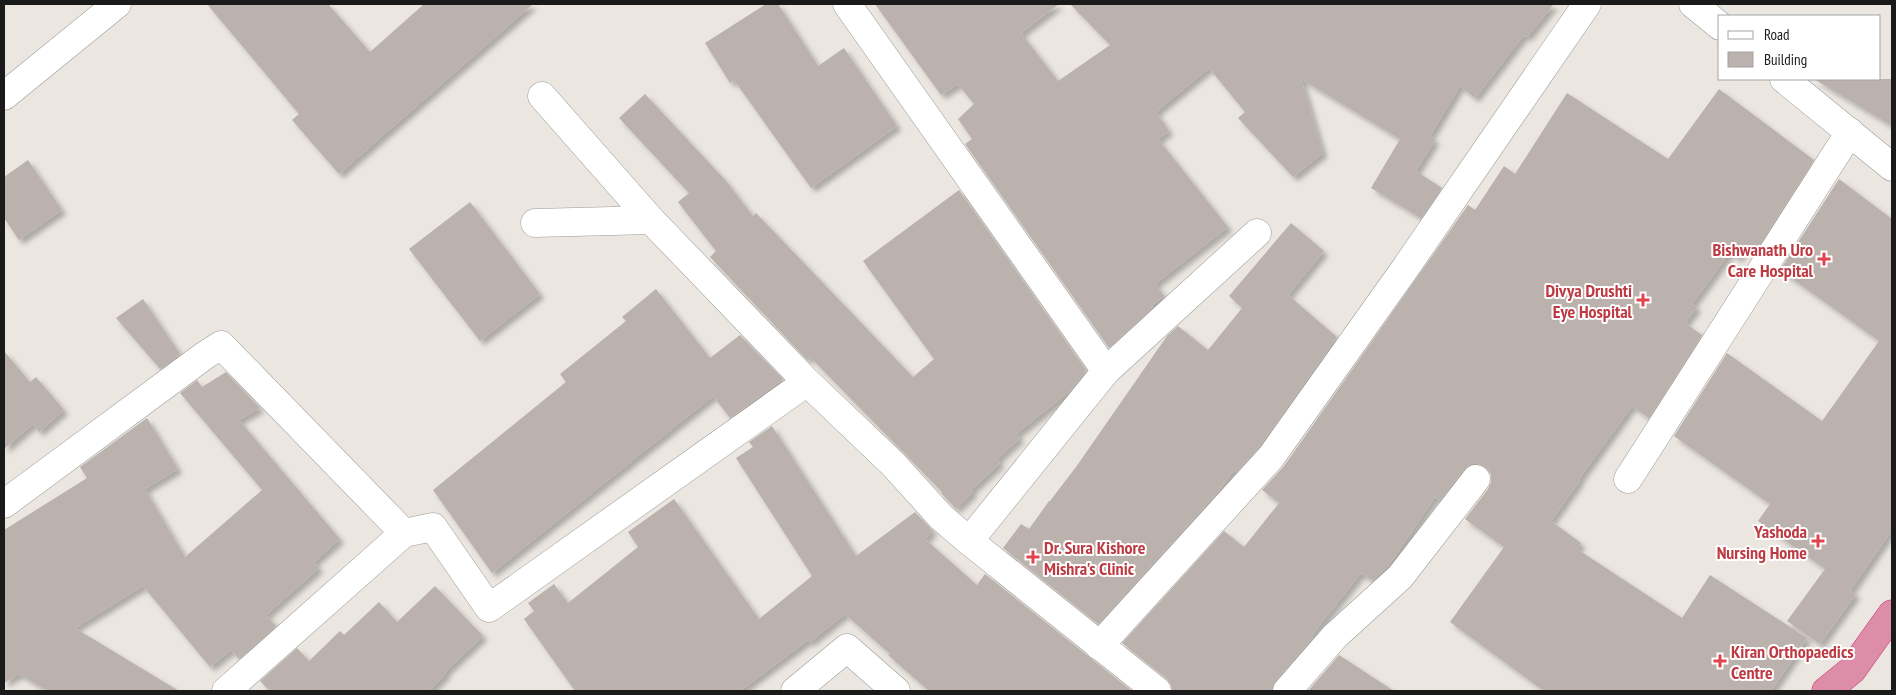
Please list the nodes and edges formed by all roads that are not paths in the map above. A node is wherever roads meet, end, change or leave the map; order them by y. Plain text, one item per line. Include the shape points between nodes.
1 (117, 4) edge
2 (847, 4) edge
3 (1587, 4) edge
4 (1693, 4) edge
5 (1718, 24) edge
6 (1785, 80) edge
7 (4, 96) edge
8 (542, 96) dead end
9 (1850, 132) junction
10 (1892, 167) edge
11 (651, 220) junction
12 (535, 224) dead end
13 (1257, 233) dead end
14 (1106, 371) junction
15 (807, 382) junction
16 (1476, 479) dead end
17 (1628, 479) dead end
18 (4, 504) edge
19 (404, 533) junction
20 (970, 541) junction
21 (1892, 614) edge
22 (1099, 646) junction
23 (226, 691) edge
24 (795, 691) edge
25 (896, 691) edge
26 (1157, 691) edge
27 (1286, 691) edge
28 (1826, 691) edge

1 - 7 street
2 - 14 street
3 - 22 street via 1271,456
4 - 5 street
6 - 9 street
8 - 11 street
9 - 10 street
9 - 17 street
11 - 12 street
11 - 15 street
13 - 14 street
14 - 20 street
15 - 19 street via 489,608 433,527
15 - 20 street via 893,464 941,517
16 - 27 street via 1400,577 1335,636
18 - 19 street via 221,345
19 - 23 street
20 - 22 street
21 - 28 highway via 1852,670
22 - 26 street
24 - 25 street via 847,648

